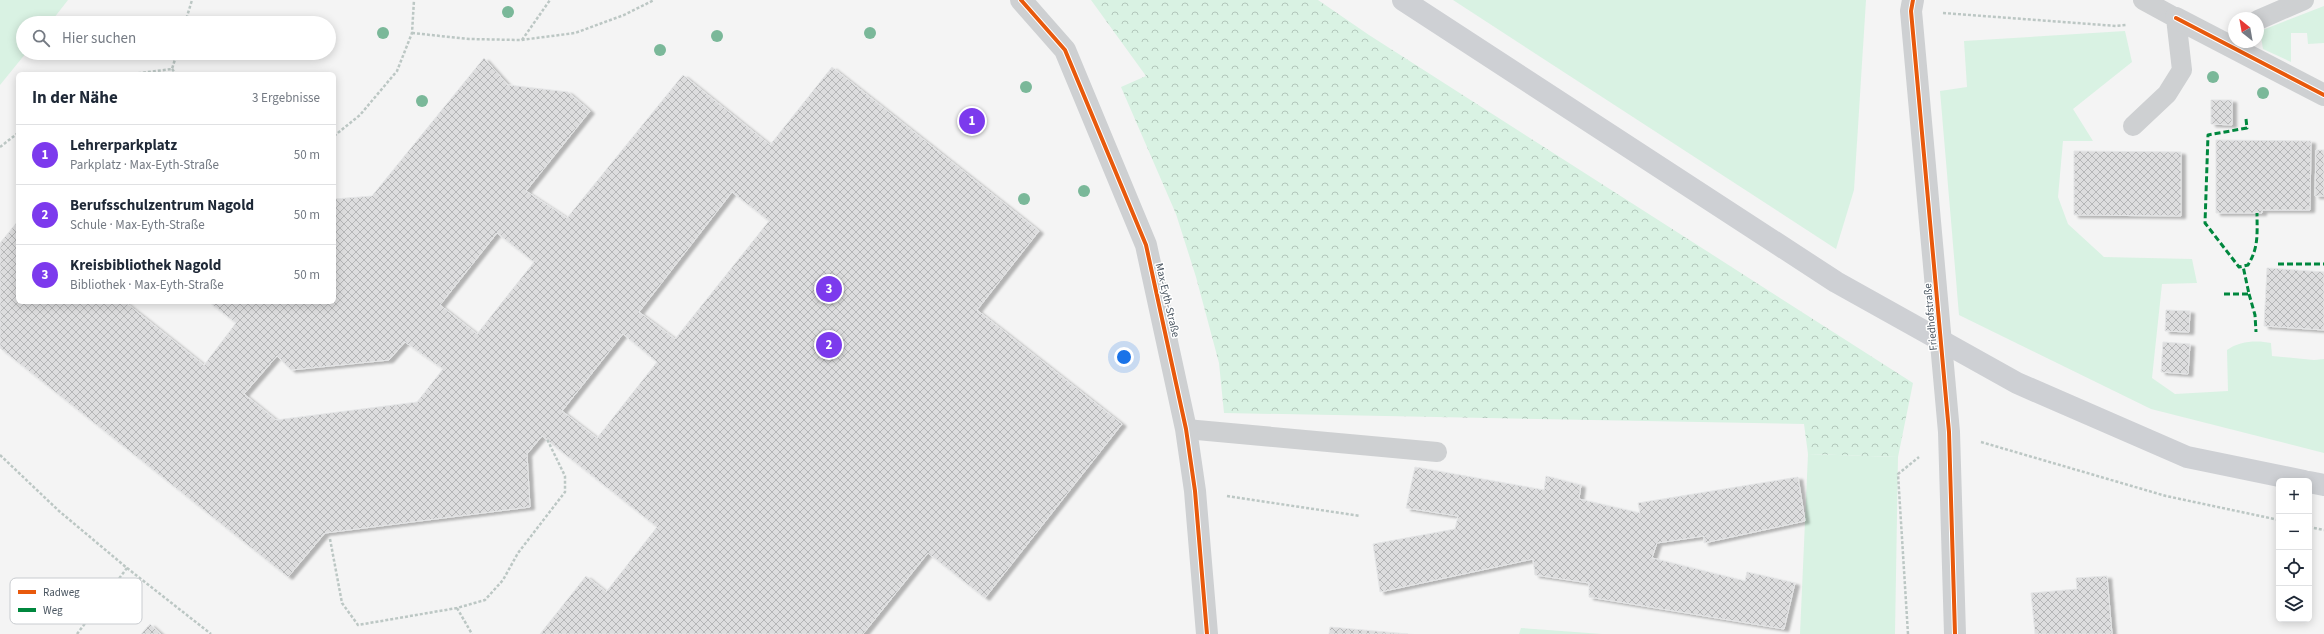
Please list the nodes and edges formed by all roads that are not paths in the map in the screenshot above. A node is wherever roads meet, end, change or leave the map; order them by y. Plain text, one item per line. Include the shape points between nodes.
1 (1021, 0) edge
2 (1403, 0) edge
3 (2143, 0) edge
4 (2304, 0) edge
5 (1912, 5) edge
6 (2264, 17) edge
7 (2176, 18) junction
8 (2228, 38) edge
9 (2246, 48) edge
10 (2324, 95) edge
11 (2133, 126) dead end
12 (1186, 429) junction
13 (1438, 452) dead end
14 (2290, 478) edge
15 (2312, 483) edge
16 (2324, 485) edge
17 (1207, 634) edge
18 (1955, 634) edge

1 - 12 street, Max-Eyth-Straße via 1065,50 1146,245
2 - 14 main road via 1836,282 2017,383 2187,456
3 - 7 lane
4 - 6 lane
5 - 18 street, Friedhofstraße via 1949,432
7 - 8 street
7 - 11 lane via 2182,70 2167,94
9 - 10 street
12 - 13 lane
12 - 17 street, Max-Eyth-Straße
15 - 16 main road

